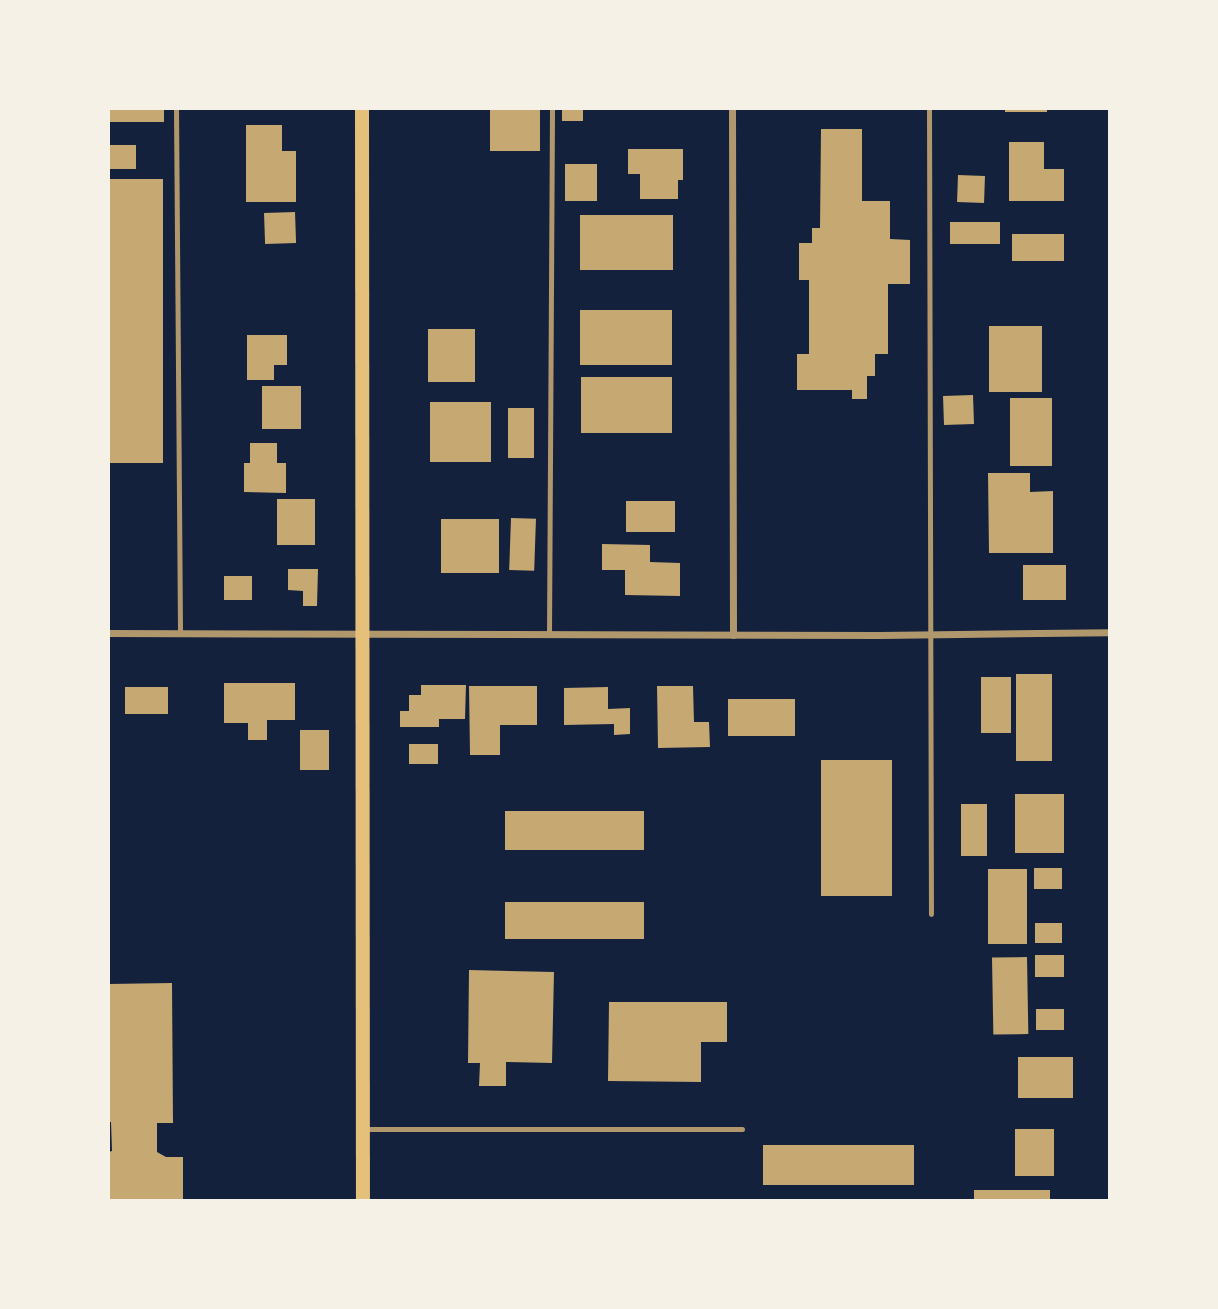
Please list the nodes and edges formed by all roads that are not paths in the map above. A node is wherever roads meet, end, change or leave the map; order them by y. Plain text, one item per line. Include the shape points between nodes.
1 (176, 108) edge
2 (362, 108) edge
3 (552, 108) edge
4 (732, 108) edge
5 (929, 108) edge
6 (1110, 632) edge
7 (108, 633) edge
8 (180, 633) junction
9 (549, 634) junction
10 (733, 635) junction
11 (931, 635) junction
12 (365, 636) junction
13 (931, 914) dead end
14 (363, 1129) junction
15 (742, 1129) dead end
16 (363, 1200) edge

1 - 8 lane
2 - 12 main road
3 - 9 lane
4 - 10 street
5 - 11 lane
6 - 11 street
7 - 8 street
8 - 12 street
9 - 10 street
9 - 12 street
10 - 11 street
11 - 13 lane
12 - 14 main road
14 - 15 lane
14 - 16 main road

